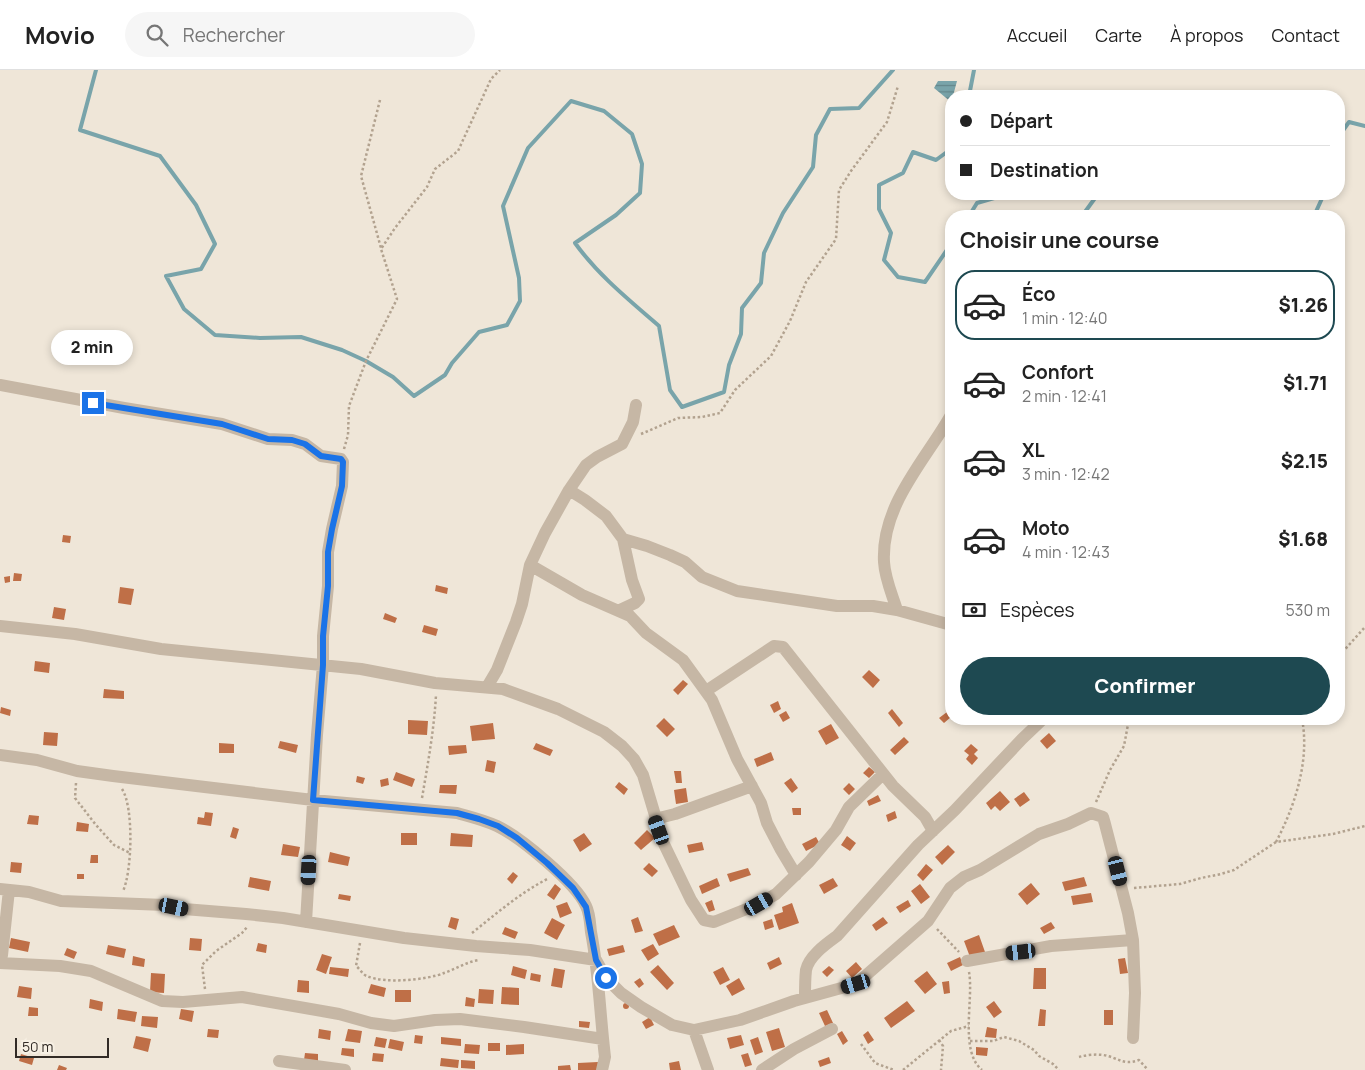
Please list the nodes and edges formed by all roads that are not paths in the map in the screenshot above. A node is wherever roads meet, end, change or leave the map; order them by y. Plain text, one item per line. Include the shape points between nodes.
1 (0, 385) edge
2 (636, 405) dead end
3 (945, 426) edge
4 (569, 490) junction
5 (623, 539) junction
6 (530, 565) junction
7 (620, 610) junction
8 (897, 610) junction
9 (945, 623) edge
10 (0, 626) edge
11 (323, 665) junction
12 (488, 687) junction
13 (706, 691) junction
14 (1036, 725) edge
15 (0, 755) edge
16 (884, 774) junction
17 (752, 786) junction
18 (313, 800) junction
19 (655, 819) junction
20 (933, 831) junction
21 (796, 875) junction
22 (4, 889) edge
23 (306, 922) junction
24 (1133, 940) junction
25 (596, 960) junction
26 (0, 962) edge
27 (967, 962) road end
28 (805, 998) junction
29 (832, 1029) dead end
30 (694, 1030) junction
31 (1133, 1038) dead end
32 (603, 1039) junction
33 (280, 1061) dead end
34 (345, 1070) edge
35 (602, 1070) edge
36 (708, 1070) edge
37 (762, 1070) edge

1 - 11 street via 222,424 268,439 292,440 305,444 321,456 341,459 342,486 328,552
2 - 4 street via 633,422 622,444 586,465
3 - 8 street via 901,495 888,528 884,563
4 - 5 street via 606,516
4 - 6 street
5 - 7 street via 639,599
5 - 8 street via 684,562 702,577 737,591 837,606
6 - 7 street via 582,595
6 - 12 street via 522,604
7 - 13 street via 682,660
8 - 9 street
10 - 11 street via 75,634 161,649
11 - 12 street via 435,683
11 - 18 street
12 - 19 street via 503,689 558,709 604,732 622,746 642,775
13 - 16 street via 774,646 783,647
13 - 17 street
14 - 20 street
15 - 18 street via 37,760 78,771
16 - 20 street via 925,817
16 - 21 street via 849,807 836,830
17 - 19 street
17 - 21 street
18 - 23 street
18 - 25 street via 457,813 498,826 517,838 573,888 586,907
19 - 21 street via 691,900 704,920 714,922 759,904 776,894
20 - 28 street via 814,957 806,968
22 - 23 street via 62,901 164,905
22 - 26 street
23 - 25 street via 361,932
24 - 27 street via 1051,946
24 - 28 street via 1103,818 1091,813 1039,834 950,888 928,921 856,984
24 - 31 street
25 - 30 street via 606,978 621,993 672,1025
25 - 32 street
26 - 32 street via 91,971 162,1001 242,997 394,1026 460,1019
28 - 30 street via 740,1020
29 - 37 street
30 - 36 street
32 - 35 street
33 - 34 street

